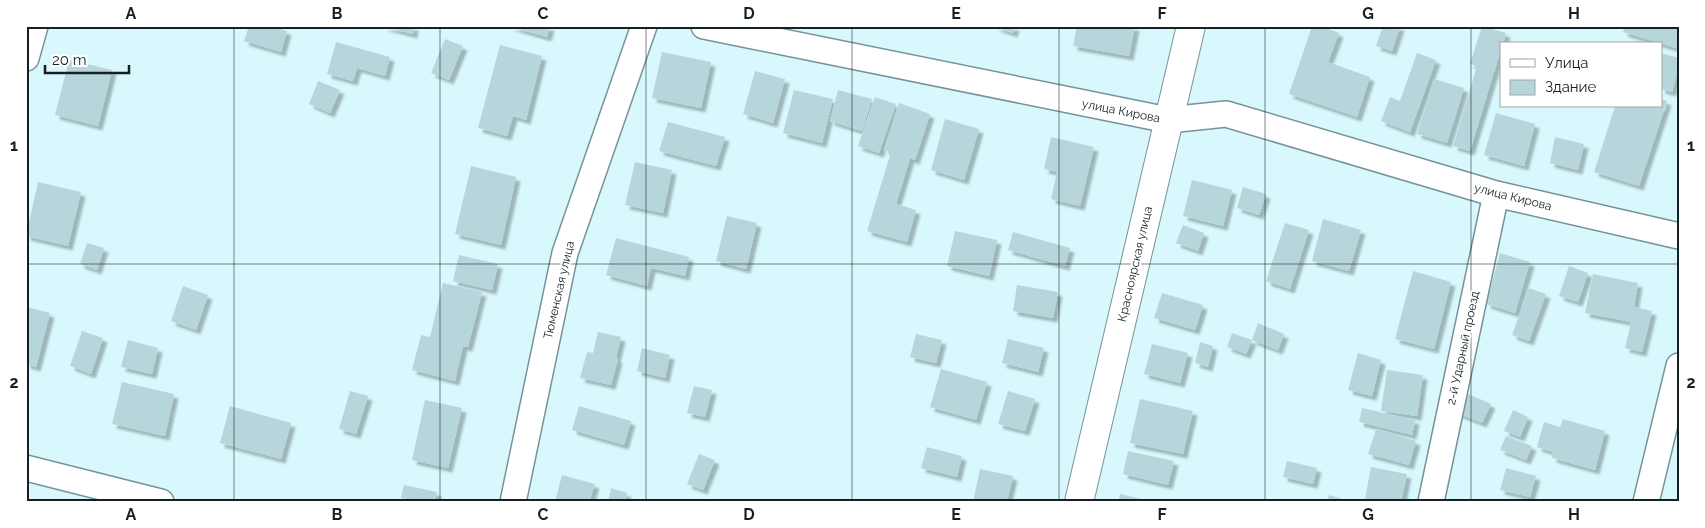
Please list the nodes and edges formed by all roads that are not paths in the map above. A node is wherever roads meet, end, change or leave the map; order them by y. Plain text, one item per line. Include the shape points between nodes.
1 (35, 26) edge
2 (644, 26) edge
3 (704, 26) edge
4 (1192, 26) edge
5 (26, 58) edge
6 (1168, 120) junction
7 (1496, 194) junction
8 (1679, 236) edge
9 (1679, 366) edge
10 (26, 468) edge
11 (161, 502) edge
12 (513, 502) edge
13 (1080, 502) edge
14 (1431, 502) edge
15 (1646, 502) edge

1 - 5 street
2 - 12 street, Тюменская улица via 565,253
3 - 6 street, улица Кирова
4 - 6 main road, Красноярская улица
6 - 7 street, улица Кирова via 1226,114
6 - 13 main road, Красноярская улица
7 - 8 street, улица Кирова
7 - 14 street, 2-й Ударный проезд
9 - 15 street
10 - 11 street

